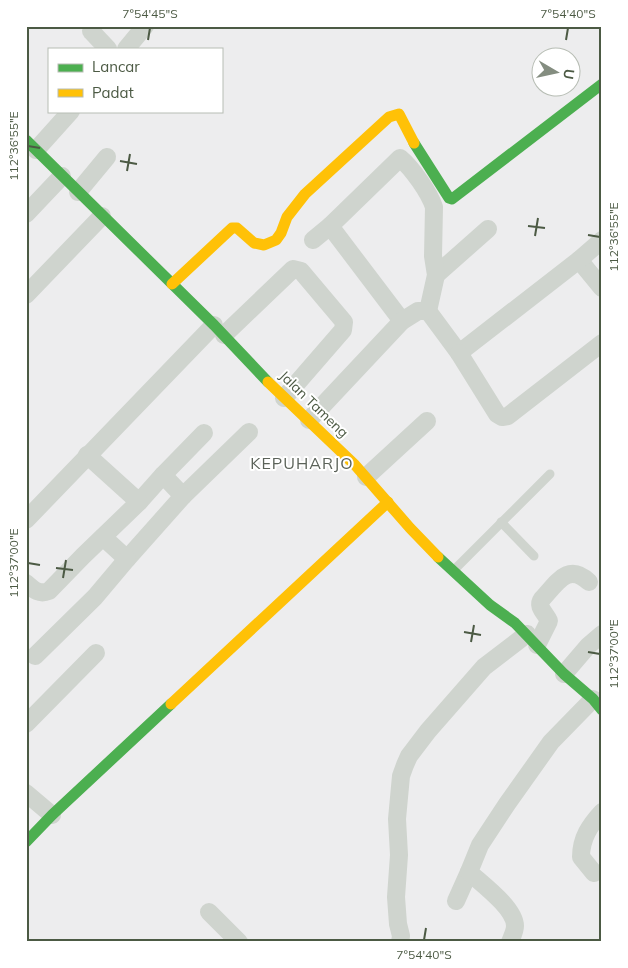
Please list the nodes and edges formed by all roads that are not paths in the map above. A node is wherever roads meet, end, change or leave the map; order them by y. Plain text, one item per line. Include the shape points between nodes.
1 (145, 26) edge
2 (91, 32) dead end
3 (107, 48) edge
4 (127, 48) edge
5 (602, 84) edge
6 (70, 112) edge
7 (31, 145) edge
8 (107, 157) dead end
9 (62, 176) junction
10 (78, 192) junction
11 (26, 214) edge
12 (102, 216) junction
13 (330, 226) junction
14 (488, 229) dead end
15 (313, 240) dead end
16 (602, 240) edge
17 (579, 260) junction
18 (436, 275) junction
19 (172, 284) junction
20 (602, 288) edge
21 (26, 295) edge
22 (428, 312) junction
23 (402, 321) junction
24 (219, 330) junction
25 (602, 343) edge
26 (459, 353) junction
27 (284, 398) junction
28 (309, 420) junction
29 (427, 421) dead end
30 (249, 432) dead end
31 (204, 433) dead end
32 (87, 455) junction
33 (550, 474) dead end
34 (163, 476) junction
35 (366, 477) junction
36 (183, 496) junction
37 (139, 502) junction
38 (388, 502) junction
39 (26, 520) edge
40 (501, 522) junction
41 (103, 537) junction
42 (534, 556) dead end
43 (127, 559) junction
44 (454, 570) junction
45 (589, 582) dead end
46 (26, 583) edge
47 (602, 634) edge
48 (532, 640) junction
49 (96, 653) dead end
50 (35, 656) dead end
51 (564, 674) junction
52 (597, 704) edge
53 (26, 724) edge
54 (26, 793) edge
55 (602, 812) edge
56 (52, 815) junction
57 (26, 842) edge
58 (469, 872) junction
59 (594, 873) dead end
60 (456, 901) dead end
61 (209, 912) dead end
62 (239, 942) edge
63 (400, 942) edge
64 (510, 942) edge

1 - 4 street
2 - 3 street
5 - 19 street via 452,199 407,132 399,114 392,115 305,194 287,217 276,240 264,245 254,243 237,228 232,228
6 - 7 street
7 - 9 street, Jalan Tameng
8 - 10 street
9 - 10 street, Jalan Tameng
9 - 11 street
10 - 12 street, Jalan Tameng
12 - 19 street, Jalan Tameng
12 - 21 street
13 - 15 street
13 - 18 street via 397,159 401,159 432,200
13 - 23 street
14 - 18 street
16 - 17 street
17 - 20 street
17 - 26 street
18 - 22 street
19 - 24 street, Jalan Tameng
22 - 23 street via 418,311
22 - 26 street
23 - 28 street
24 - 27 street, Jalan Tameng
24 - 27 street via 293,270 301,271 344,325
24 - 32 street
25 - 26 street via 508,416 502,417
27 - 28 street, Jalan Tameng
28 - 35 street, Jalan Tameng
29 - 35 street
30 - 36 street
31 - 34 street
32 - 37 street
32 - 39 street
33 - 40 lane
34 - 36 street
34 - 37 street
35 - 38 street, Jalan Tameng
36 - 43 street
37 - 41 street
38 - 44 street, Jalan Tameng
38 - 56 street
40 - 42 lane
40 - 44 lane
41 - 43 street
41 - 46 street via 50,590 36,592
43 - 50 street via 95,597
44 - 48 street, Jalan Tameng
45 - 48 street via 581,574 571,573 563,577 539,602 549,621
47 - 51 street
48 - 51 street, Jalan Tameng
48 - 63 street via 484,666 409,756 401,776 397,820 396,897
49 - 53 street
51 - 52 street, Jalan Tameng
52 - 58 street via 551,742 486,837
54 - 56 street
55 - 59 street via 582,841 581,857
56 - 57 street
58 - 60 street
58 - 64 street via 511,913 515,927
61 - 62 street

